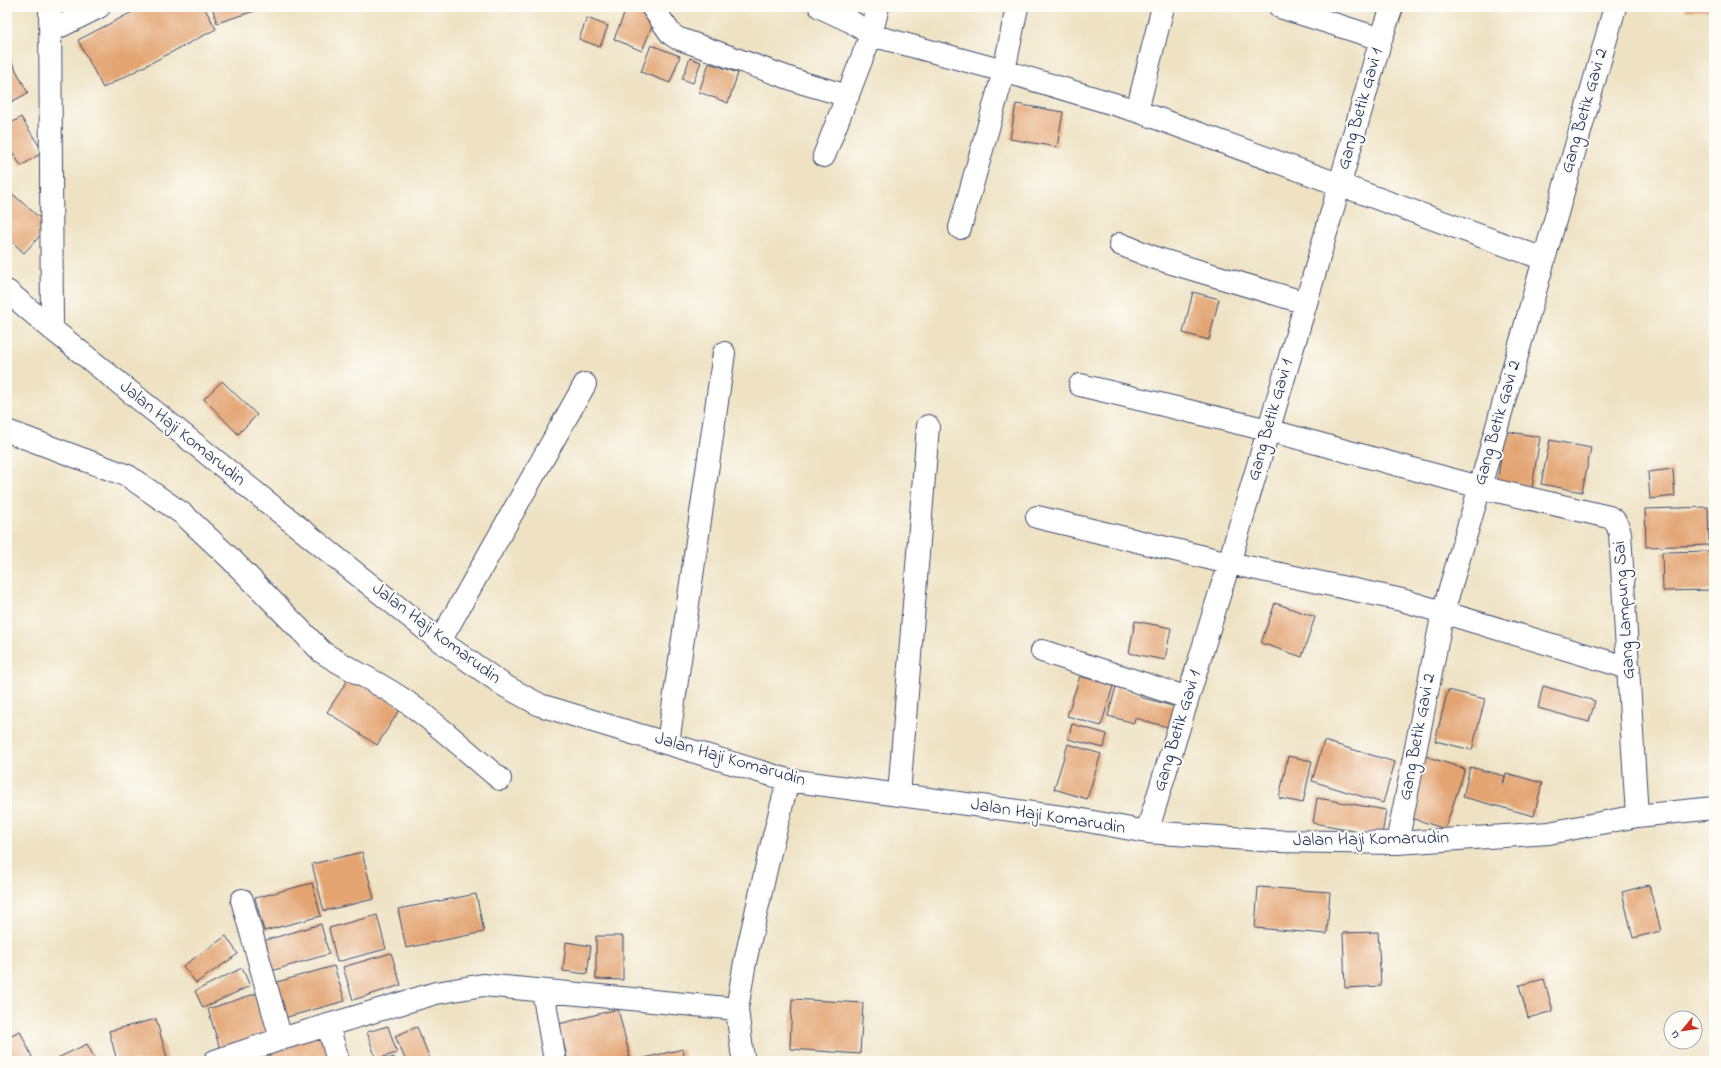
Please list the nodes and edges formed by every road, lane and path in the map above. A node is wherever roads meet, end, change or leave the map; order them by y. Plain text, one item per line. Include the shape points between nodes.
1 (50, 7) edge
2 (99, 7) edge
3 (652, 7) edge
4 (820, 7) edge
5 (878, 7) edge
6 (1017, 7) edge
7 (1163, 7) edge
8 (1280, 7) edge
9 (1392, 7) edge
10 (1615, 7) edge
11 (51, 31) junction
12 (871, 36) junction
13 (1381, 39) junction
14 (1004, 70) junction
15 (848, 96) junction
16 (1137, 111) junction
17 (824, 156) dead end
18 (1339, 183) junction
19 (960, 228) dead end
20 (1120, 244) dead end
21 (1544, 259) junction
22 (7, 291) edge
23 (1306, 303) junction
24 (52, 329) junction
25 (724, 353) dead end
26 (585, 384) dead end
27 (1080, 385) dead end
28 (928, 426) dead end
29 (1268, 430) junction
30 (7, 431) edge
31 (1480, 487) junction
32 (1037, 517) dead end
33 (1229, 563) junction
34 (1442, 612) junction
35 (440, 641) junction
36 (1042, 651) dead end
37 (1629, 668) junction
38 (1188, 698) junction
39 (668, 743) junction
40 (500, 779) dead end
41 (788, 780) junction
42 (899, 795) junction
43 (1714, 808) edge
44 (1637, 816) junction
45 (1147, 832) junction
46 (1397, 843) junction
47 (242, 900) dead end
48 (543, 991) junction
49 (737, 1009) junction
50 (328, 1025) junction
51 (281, 1039) junction
52 (215, 1061) edge
53 (338, 1061) edge
54 (555, 1061) edge
55 (744, 1061) edge

1 - 11 street
2 - 11 street
3 - 15 street via 671,34 677,38 803,83
4 - 12 street via 852,22
5 - 12 street
6 - 14 street
7 - 16 street
8 - 13 street
9 - 13 street, Gang Betik Gavi 1
10 - 21 street, Gang Betik Gavi 2
11 - 24 street
12 - 14 street
12 - 15 street
13 - 18 street, Gang Betik Gavi 1
14 - 16 street
14 - 19 street
15 - 17 street
16 - 18 street
18 - 21 street
18 - 23 street, Gang Betik Gavi 1
20 - 23 street via 1155,258
21 - 31 street, Gang Betik Gavi 2
22 - 24 street, Jalan Haji Komarudin
23 - 29 street, Gang Betik Gavi 1
24 - 35 street, Jalan Haji Komarudin
25 - 39 street
26 - 35 street
27 - 29 street, Gang Lampung Sai
28 - 42 street
29 - 31 street, Gang Lampung Sai
29 - 33 street, Gang Betik Gavi 1
30 - 40 street via 128,476 183,514 322,652 410,704
31 - 34 street, Gang Betik Gavi 2
31 - 37 street, Gang Lampung Sai via 1614,520 1620,532
32 - 33 street
33 - 34 street via 1402,600
33 - 38 street, Gang Betik Gavi 1
34 - 37 street
34 - 46 street, Gang Betik Gavi 2
35 - 39 street, Jalan Haji Komarudin via 505,686 540,705
36 - 38 street
37 - 44 street, Gang Lampung Sai
38 - 45 street, Gang Betik Gavi 1
39 - 41 street, Jalan Haji Komarudin
41 - 42 street, Jalan Haji Komarudin
41 - 49 street via 745,962
42 - 45 street, Jalan Haji Komarudin via 1077,819
43 - 44 street, Jalan Haji Komarudin
44 - 46 street, Jalan Haji Komarudin via 1549,833
45 - 46 street, Jalan Haji Komarudin via 1276,841
47 - 51 street
48 - 49 street
48 - 50 street via 483,985 460,988
48 - 54 street
49 - 55 street
50 - 51 street
50 - 53 street
51 - 52 street

